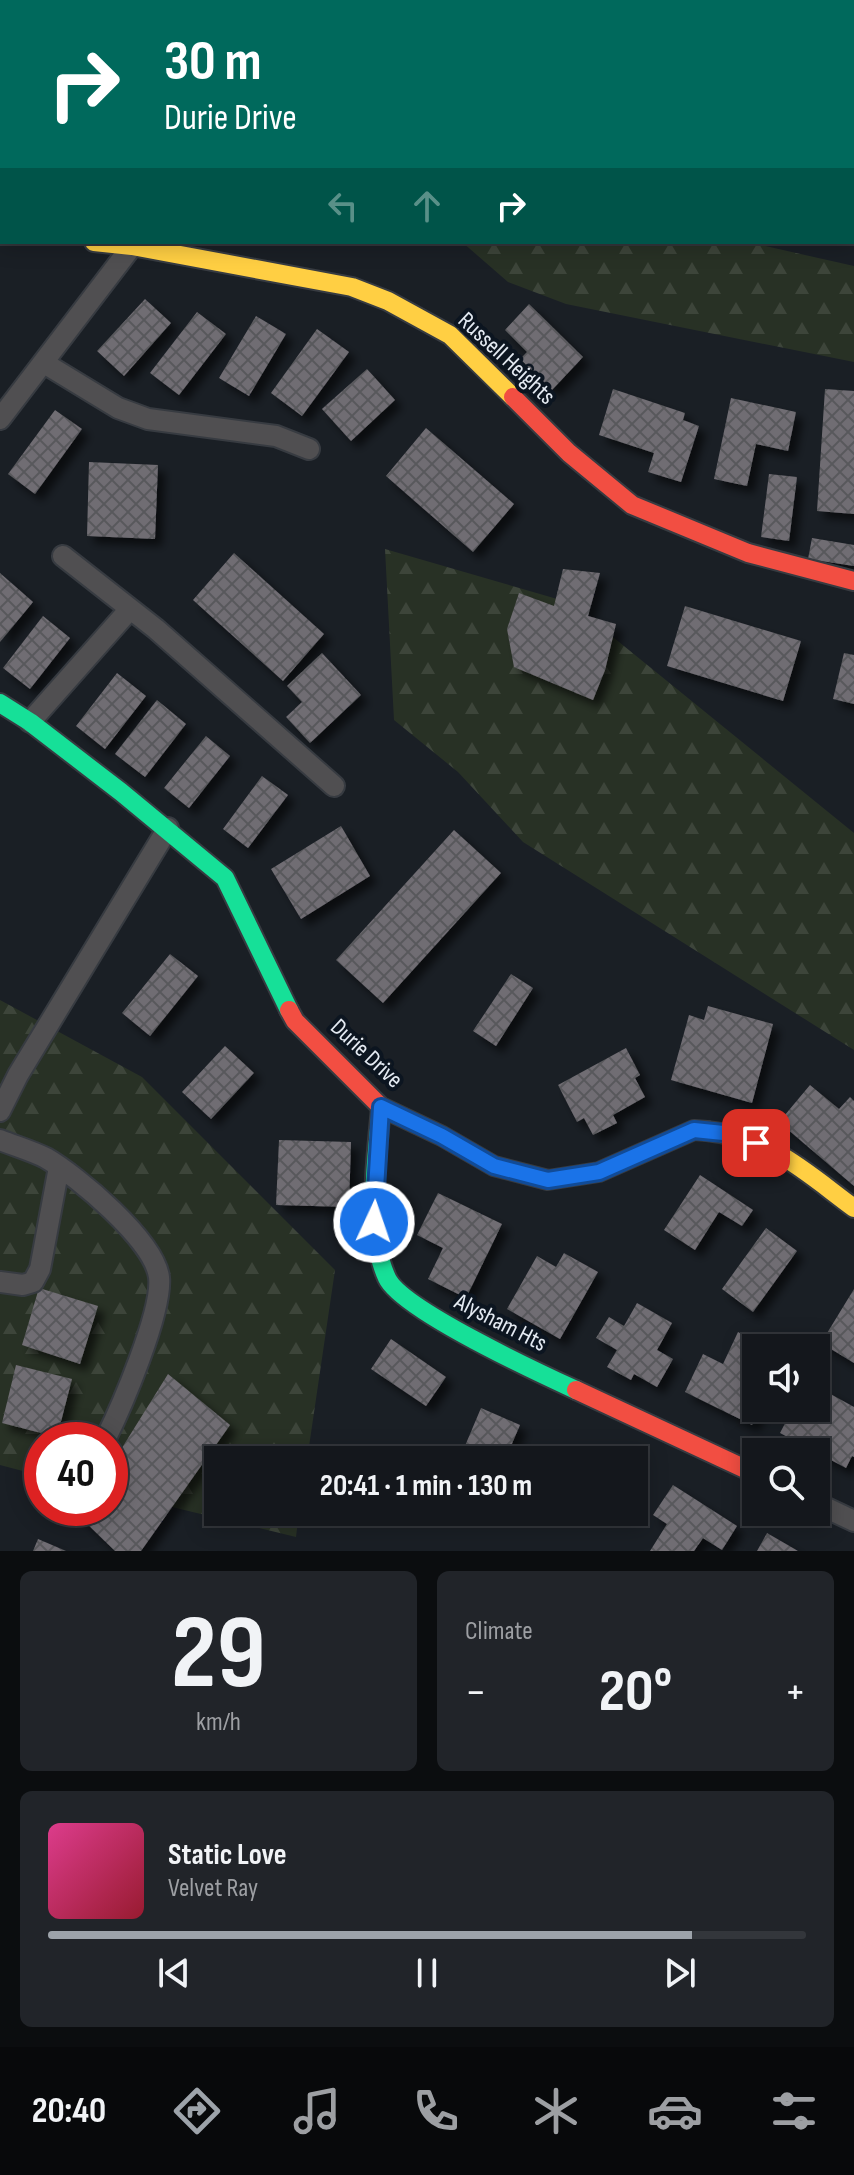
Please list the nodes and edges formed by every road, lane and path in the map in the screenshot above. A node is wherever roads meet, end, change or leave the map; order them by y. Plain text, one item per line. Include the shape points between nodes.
1 (113, 244) edge
2 (132, 246) junction
3 (44, 363) junction
4 (0, 419) edge
5 (309, 449) dead end
6 (63, 556) dead end
7 (854, 581) edge
8 (130, 609) junction
9 (0, 703) edge
10 (30, 722) junction
11 (334, 786) dead end
12 (168, 828) junction
13 (381, 1107) junction
14 (0, 1111) edge
15 (0, 1140) edge
16 (59, 1167) junction
17 (854, 1208) edge
18 (0, 1282) edge
19 (114, 1422) edge
20 (742, 1467) edge
21 (830, 1510) edge
22 (854, 1521) edge

1 - 2 street, Russell Heights
2 - 3 street
2 - 7 street, Russell Heights via 352,287 388,301 450,335 569,453 632,505 748,553
3 - 4 street
3 - 5 street via 118,408 148,419 276,436
6 - 8 street
8 - 10 street
8 - 11 street
9 - 10 street, Durie Drive
10 - 12 street, Durie Drive
12 - 13 street, Durie Drive via 225,878 295,1021
12 - 14 street
13 - 17 street, Durie Drive via 494,1166 548,1180 599,1172 694,1130 733,1134 779,1152
13 - 20 street, Alysham Hts via 374,1222 388,1282 401,1297 475,1341
15 - 16 street
16 - 18 street via 40,1269 33,1282
16 - 19 street via 121,1218 159,1276 157,1303
21 - 22 street

